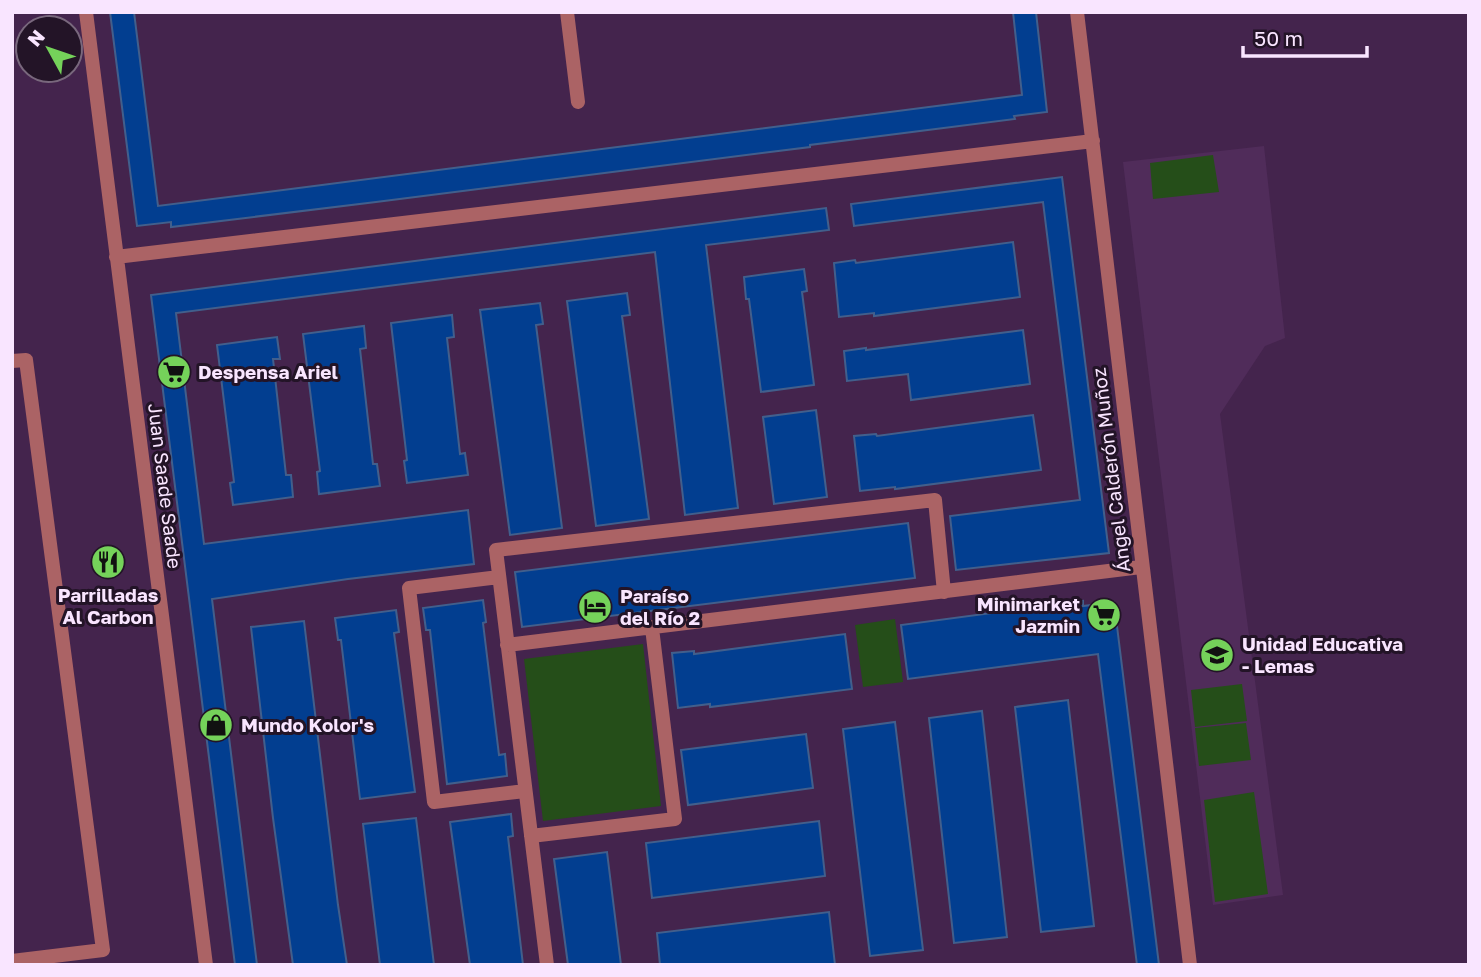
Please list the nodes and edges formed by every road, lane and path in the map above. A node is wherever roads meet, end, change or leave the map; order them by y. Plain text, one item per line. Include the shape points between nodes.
1 (86, 12) edge
2 (567, 12) edge
3 (1077, 12) edge
4 (578, 102) dead end
5 (1093, 141) junction
6 (116, 257) junction
7 (12, 361) edge
8 (1141, 567) junction
9 (499, 577) junction
10 (944, 592) junction
11 (652, 628) junction
12 (507, 645) junction
13 (525, 791) junction
14 (531, 836) junction
15 (12, 961) edge
16 (206, 965) edge
17 (547, 965) edge
18 (1190, 965) edge

1 - 6 street, Juan Saade Saade
2 - 4 street
3 - 5 street, Ángel Calderón Muñoz
5 - 6 street
5 - 8 street, Ángel Calderón Muñoz
6 - 16 street, Juan Saade Saade
7 - 15 street via 26,360 103,950
8 - 10 street
8 - 18 street, Ángel Calderón Muñoz
9 - 10 street via 496,551 935,500
9 - 12 street
9 - 13 street via 409,588 434,802
10 - 11 street
11 - 12 street
11 - 14 street via 675,819
12 - 13 street
13 - 14 street
14 - 17 street

